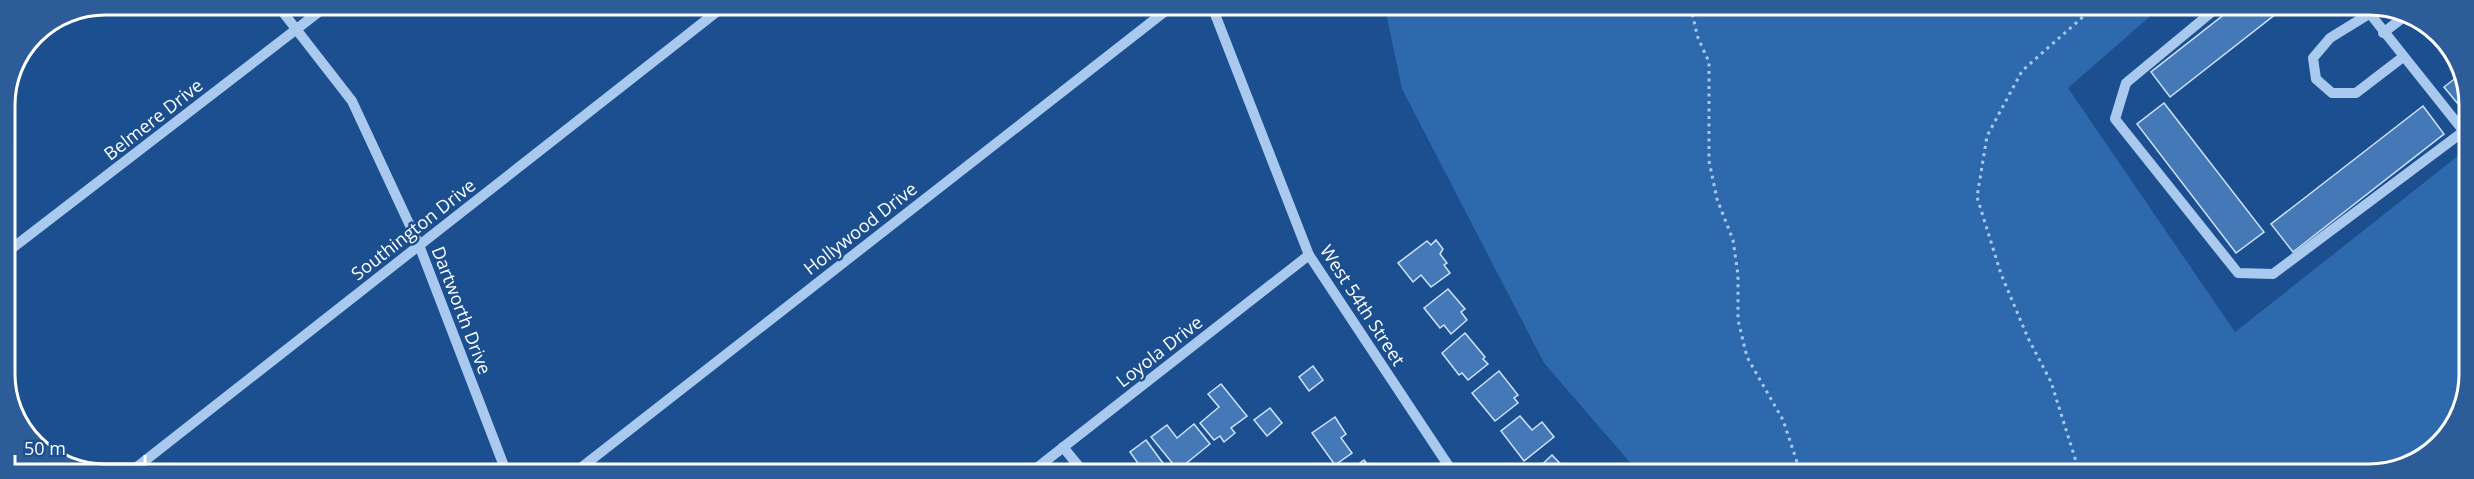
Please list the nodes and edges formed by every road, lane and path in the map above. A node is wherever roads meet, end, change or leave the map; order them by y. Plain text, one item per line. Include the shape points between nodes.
1 (285, 15) edge
2 (315, 15) edge
3 (714, 15) edge
4 (1160, 15) edge
5 (1215, 15) edge
6 (1692, 15) edge
7 (2085, 15) edge
8 (2208, 15) edge
9 (2360, 15) edge
10 (2370, 15) edge
11 (2399, 21) edge
12 (296, 30) junction
13 (2384, 33) junction
14 (2403, 57) junction
15 (2459, 123) edge
16 (2459, 136) edge
17 (419, 245) junction
18 (15, 246) edge
19 (1309, 255) junction
20 (1063, 447) junction
21 (141, 464) edge
22 (503, 464) edge
23 (586, 464) edge
24 (1042, 464) edge
25 (1076, 464) edge
26 (1447, 464) edge
27 (1798, 464) edge
28 (2077, 464) edge

1 - 12 street, Dartworth Drive
2 - 12 street, Belmere Drive
3 - 17 street, Southington Drive
4 - 23 street, Hollywood Drive
5 - 19 street, West 54th Street
6 - 27 path via 1709,62 1709,161 1717,199 1733,240 1738,320 1747,357 1783,420
7 - 28 path via 2022,70 1987,136 1977,197 2001,274 2051,382
8 - 16 street via 2126,83 2115,119 2238,273 2273,274
9 - 14 street via 2330,38 2313,58 2316,79 2332,93 2356,93
10 - 13 street
11 - 13 street
12 - 17 street, Dartworth Drive via 352,101
12 - 18 street, Belmere Drive
13 - 14 street
14 - 15 street
17 - 21 street, Southington Drive
17 - 22 street, Dartworth Drive
19 - 20 street, Loyola Drive
19 - 26 street, West 54th Street
20 - 24 street, Loyola Drive
20 - 25 street

